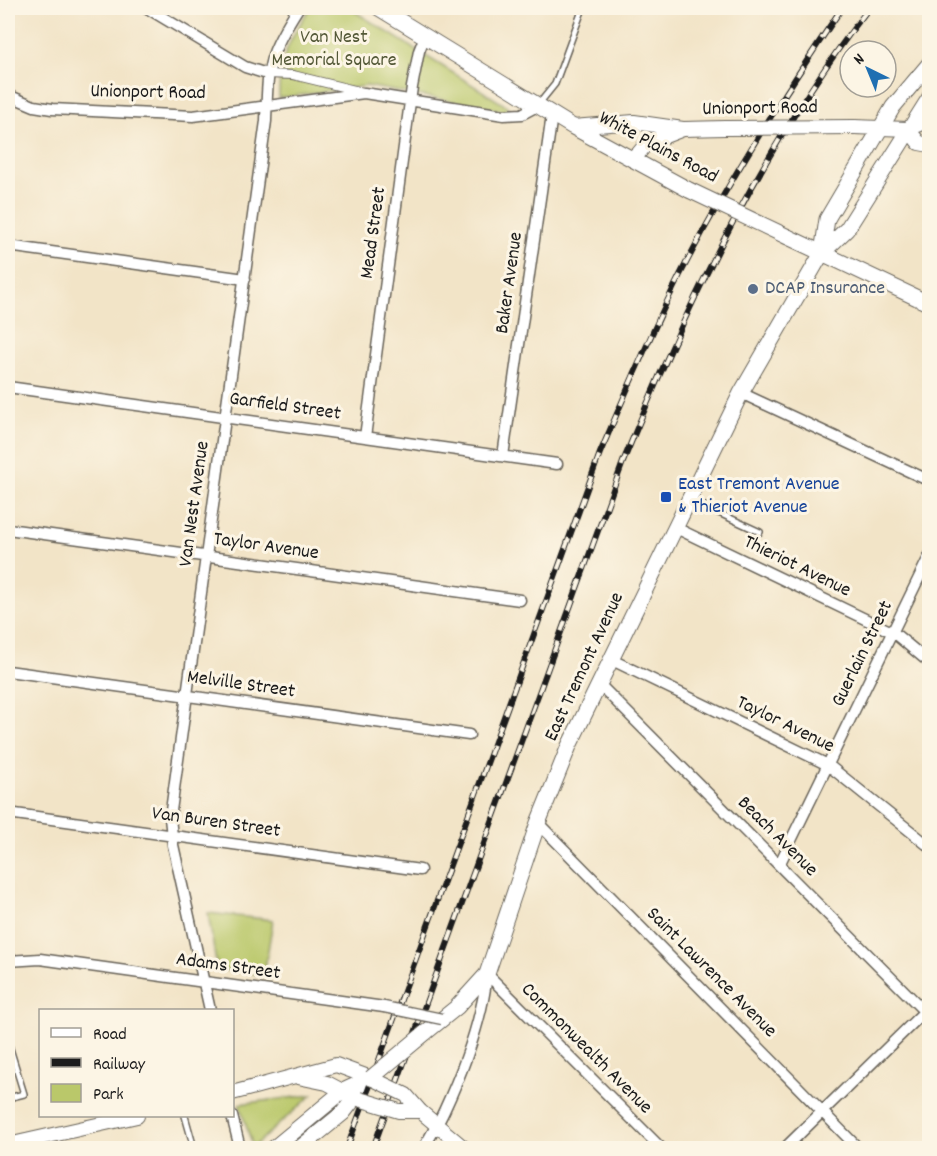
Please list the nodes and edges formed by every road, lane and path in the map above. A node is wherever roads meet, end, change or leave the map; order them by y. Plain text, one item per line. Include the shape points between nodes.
1 (147, 8) edge
2 (298, 8) edge
3 (379, 8) edge
4 (583, 8) edge
5 (425, 36) junction
6 (930, 63) edge
7 (267, 74) junction
8 (364, 93) junction
9 (8, 95) edge
10 (930, 97) edge
11 (410, 99) junction
12 (266, 106) junction
13 (537, 106) junction
14 (552, 115) junction
15 (930, 120) edge
16 (573, 127) junction
17 (879, 128) junction
18 (683, 129) junction
19 (908, 129) junction
20 (930, 145) edge
21 (633, 160) junction
22 (8, 246) edge
23 (822, 253) junction
24 (245, 279) junction
25 (930, 304) edge
26 (8, 387) edge
27 (741, 393) junction
28 (225, 417) junction
29 (364, 436) junction
30 (503, 456) junction
31 (557, 464) dead end
32 (930, 482) edge
33 (690, 499) junction
34 (676, 528) junction
35 (8, 529) edge
36 (760, 532) dead end
37 (930, 555) edge
38 (206, 556) junction
39 (520, 600) dead end
40 (894, 633) junction
41 (610, 659) junction
42 (930, 663) edge
43 (8, 671) edge
44 (598, 683) junction
45 (187, 696) junction
46 (469, 735) dead end
47 (828, 765) junction
48 (8, 813) edge
49 (538, 823) junction
50 (171, 835) junction
51 (930, 847) edge
52 (779, 865) junction
53 (420, 870) dead end
54 (8, 961) edge
55 (487, 974) junction
56 (203, 982) junction
57 (210, 1009) edge
58 (927, 1014) edge
59 (442, 1019) junction
60 (8, 1042) edge
61 (296, 1076) junction
62 (365, 1079) junction
63 (234, 1092) edge
64 (352, 1096) junction
65 (8, 1098) edge
66 (420, 1111) junction
67 (822, 1112) junction
68 (133, 1117) edge
69 (185, 1117) edge
70 (232, 1117) edge
71 (437, 1124) junction
72 (8, 1145) edge
73 (194, 1149) edge
74 (240, 1149) edge
75 (274, 1149) edge
76 (300, 1149) edge
77 (424, 1149) edge
78 (464, 1149) edge
79 (661, 1149) edge
80 (785, 1149) edge
81 (858, 1149) edge

1 - 7 street via 245,67
2 - 7 street, Van Nest Avenue via 274,46
3 - 5 main road, White Plains Road
4 - 13 lane via 555,84
5 - 11 street, Mead Street
5 - 13 main road, White Plains Road
6 - 17 main road, East Tremont Avenue
7 - 8 street via 293,75
7 - 12 street, Van Nest Avenue
8 - 11 street, Unionport Road
8 - 12 street, Unionport Road
9 - 12 street, Unionport Road via 52,109 170,116
10 - 19 main road, East Tremont Avenue
11 - 13 street, Unionport Road via 504,115 522,114
11 - 29 street, Mead Street
12 - 24 street, Van Nest Avenue
13 - 14 main road, White Plains Road
14 - 16 main road, White Plains Road
14 - 30 street, Baker Avenue
15 - 19 street, Unionport Road
16 - 18 street, Unionport Road via 634,122
16 - 21 main road, White Plains Road
17 - 18 street, Unionport Road, bridge
17 - 19 street, Unionport Road
17 - 23 main road, East Tremont Avenue via 827,219
18 - 21 street, Unionport Road via 647,143
19 - 20 street via 919,143
19 - 23 main road, East Tremont Avenue via 847,229
21 - 23 main road, White Plains Road, bridge
22 - 24 street
23 - 25 main road, White Plains Road
23 - 27 main road, East Tremont Avenue
24 - 28 street, Van Nest Avenue
26 - 28 street, Garfield Street
27 - 32 street
27 - 33 main road, East Tremont Avenue
28 - 29 street, Garfield Street
28 - 38 street, Van Nest Avenue
29 - 30 street, Garfield Street
30 - 31 street, Garfield Street
33 - 34 main road, East Tremont Avenue
33 - 36 lane
34 - 40 street, Thieriot Avenue
34 - 41 main road, East Tremont Avenue
35 - 38 street, Taylor Avenue
37 - 40 street, Guerlain Street
38 - 39 street, Taylor Avenue
38 - 45 street, Van Nest Avenue
40 - 42 street, Thieriot Avenue
40 - 47 street, Guerlain Street
41 - 44 main road, East Tremont Avenue
41 - 47 street, Taylor Avenue
43 - 45 street, Melville Street
44 - 49 main road, East Tremont Avenue
44 - 52 street, Beach Avenue
45 - 46 street, Melville Street
45 - 50 street, Van Nest Avenue
47 - 51 street, Taylor Avenue
47 - 52 street, Guerlain Street
48 - 50 street, Van Buren Street
49 - 55 main road, East Tremont Avenue
49 - 67 street, Saint Lawrence Avenue
50 - 53 street, Van Buren Street
50 - 56 street, Van Nest Avenue
52 - 58 street, Beach Avenue
54 - 56 street, Adams Street via 40,959
55 - 59 main road, East Tremont Avenue
55 - 71 street via 484,1006
55 - 79 street, Commonwealth Avenue
56 - 57 street, Van Nest Avenue
56 - 59 street, Adams Street, bridge
58 - 67 street
59 - 62 main road, East Tremont Avenue, bridge
60 - 65 lane via 24,1094
61 - 62 street via 336,1065
61 - 63 street
61 - 64 street via 321,1081
62 - 64 main road, East Tremont Avenue
62 - 66 street, bridge via 406,1095
64 - 66 street, bridge via 399,1111
64 - 75 main road, East Tremont Avenue
64 - 76 main road, East Tremont Avenue via 343,1113
66 - 71 street
67 - 80 street
67 - 81 street, Saint Lawrence Avenue
68 - 72 street
69 - 73 lane
70 - 74 street
71 - 77 street
71 - 78 street

